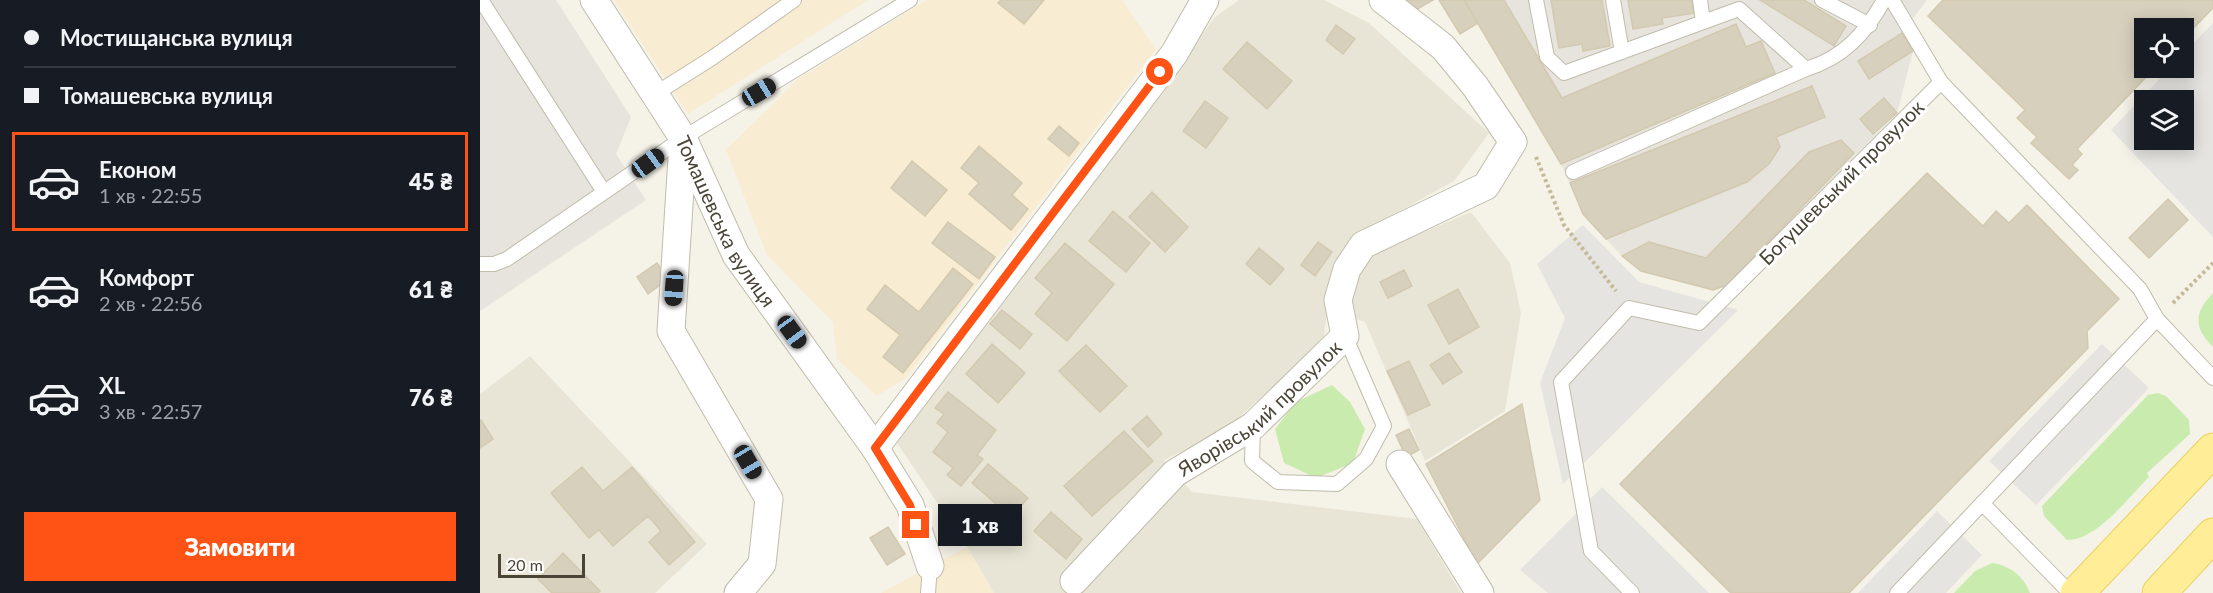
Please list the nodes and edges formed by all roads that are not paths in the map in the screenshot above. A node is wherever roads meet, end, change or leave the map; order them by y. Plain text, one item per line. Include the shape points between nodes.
1 (481, 0) edge
2 (594, 0) edge
3 (794, 0) edge
4 (910, 0) edge
5 (1205, 0) edge
6 (1383, 0) edge
7 (1536, 0) edge
8 (1613, 0) edge
9 (1700, 0) edge
10 (1822, 0) edge
11 (1884, 0) edge
12 (1892, 0) edge
13 (1703, 22) junction
14 (1870, 26) junction
15 (1622, 52) junction
16 (1806, 69) junction
17 (1941, 82) junction
18 (655, 94) junction
19 (683, 138) junction
20 (1573, 172) dead end
21 (604, 192) junction
22 (480, 264) edge
23 (2157, 319) junction
24 (1345, 336) junction
25 (2213, 378) edge
26 (1253, 426) junction
27 (875, 448) junction
28 (2213, 450) edge
29 (1400, 464) dead end
30 (1982, 503) junction
31 (2213, 535) edge
32 (930, 566) joint
33 (1074, 581) dead end
34 (738, 593) edge
35 (928, 593) edge
36 (1480, 593) edge
37 (1632, 593) edge
38 (1897, 593) edge
39 (2070, 593) edge
40 (2077, 593) edge
41 (2159, 593) edge

1 - 21 lane
2 - 18 street
3 - 18 lane
4 - 19 lane
5 - 27 street via 1174,54
6 - 24 street, Яворівський провулок via 1443,48 1523,147 1486,186 1363,245 1347,269 1338,300
7 - 15 lane via 1547,57 1564,74
8 - 15 lane
9 - 13 lane
10 - 14 lane
11 - 14 lane
12 - 17 lane
13 - 15 lane
13 - 16 lane via 1739,9
14 - 16 lane via 1844,52
16 - 20 lane
17 - 23 lane via 2140,289
17 - 37 lane, Богушевський провулок via 1699,323 1629,308 1561,382 1591,551
18 - 19 street
19 - 21 lane
19 - 27 street, Томашевська вулиця via 736,255
19 - 34 street, Томашевська вулиця via 671,331 769,499 762,564
21 - 22 lane via 507,259
23 - 25 lane
23 - 30 lane
24 - 26 street, Яворівський провулок
24 - 26 lane via 1384,426 1366,459 1337,484 1278,482 1252,461
26 - 33 street, Яворівський провулок via 1175,473
27 - 32 street, Томашевська вулиця via 910,505
28 - 40 main road
29 - 36 street
30 - 38 lane
30 - 39 lane
31 - 41 main road
32 - 35 lane

